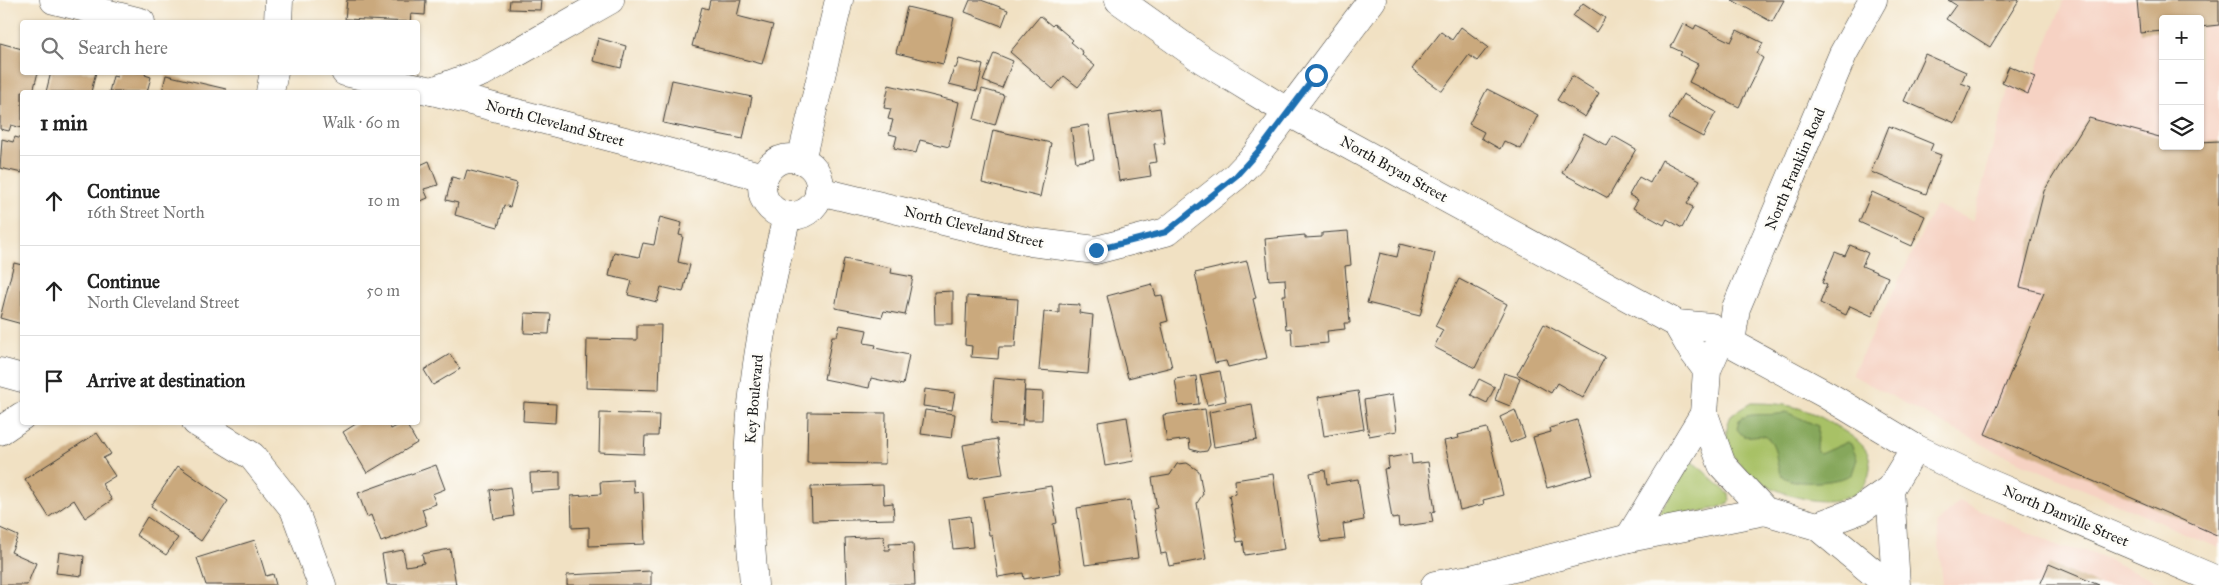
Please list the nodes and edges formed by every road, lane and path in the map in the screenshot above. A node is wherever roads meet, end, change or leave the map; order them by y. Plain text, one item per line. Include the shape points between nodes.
1 (54, 0) edge
2 (279, 0) edge
3 (610, 0) edge
4 (839, 0) edge
5 (1119, 0) edge
6 (1372, 0) edge
7 (1873, 0) edge
8 (133, 20) edge
9 (278, 20) edge
10 (273, 75) edge
11 (351, 75) edge
12 (371, 86) edge
13 (270, 90) edge
14 (420, 90) edge
15 (420, 90) edge
16 (432, 91) junction
17 (1288, 112) junction
18 (801, 160) junction
19 (764, 177) junction
20 (819, 191) junction
21 (788, 216) junction
22 (1678, 324) junction
23 (1726, 340) junction
24 (1707, 370) junction
25 (0, 372) edge
26 (20, 377) edge
27 (1704, 414) junction
28 (20, 417) edge
29 (201, 425) edge
30 (0, 431) edge
31 (1915, 448) junction
32 (1890, 489) junction
33 (1765, 511) junction
34 (1817, 526) junction
35 (1629, 538) junction
36 (2219, 581) edge
37 (322, 585) edge
38 (754, 585) edge
39 (1435, 585) edge
40 (1888, 585) edge
41 (1896, 585) edge

1 - 8 street
2 - 9 street
3 - 16 street via 483,72
4 - 18 street
5 - 17 street, North Bryan Street via 1203,60
6 - 17 street, North Cleveland Street
7 - 23 street, North Franklin Road via 1843,54 1736,308
10 - 13 street
11 - 12 street, North Cleveland Street
12 - 15 street, North Cleveland Street
14 - 16 street, North Cleveland Street
16 - 19 street, North Cleveland Street
17 - 20 street, North Cleveland Street via 1236,176 1166,232 1096,250 1030,242
17 - 22 street, North Bryan Street
18 - 19 street via 781,160 770,166
18 - 20 street via 816,172
19 - 21 street via 764,200 774,211
20 - 21 street via 811,208 800,215
21 - 38 street, Key Boulevard via 759,348 754,391 748,493
22 - 23 street, North Bryan Street via 1711,327
22 - 24 street
23 - 24 street, North Franklin Road
23 - 31 street, North Danville Street
24 - 27 street, North Franklin Road
25 - 26 street
27 - 33 street via 1722,465
27 - 35 street
28 - 30 street
29 - 37 street via 252,456 294,509
31 - 32 street
31 - 36 street, North Danville Street via 2007,491
32 - 34 street via 1860,510
32 - 41 street
33 - 34 street
33 - 35 street
34 - 40 street
35 - 39 street via 1475,578

